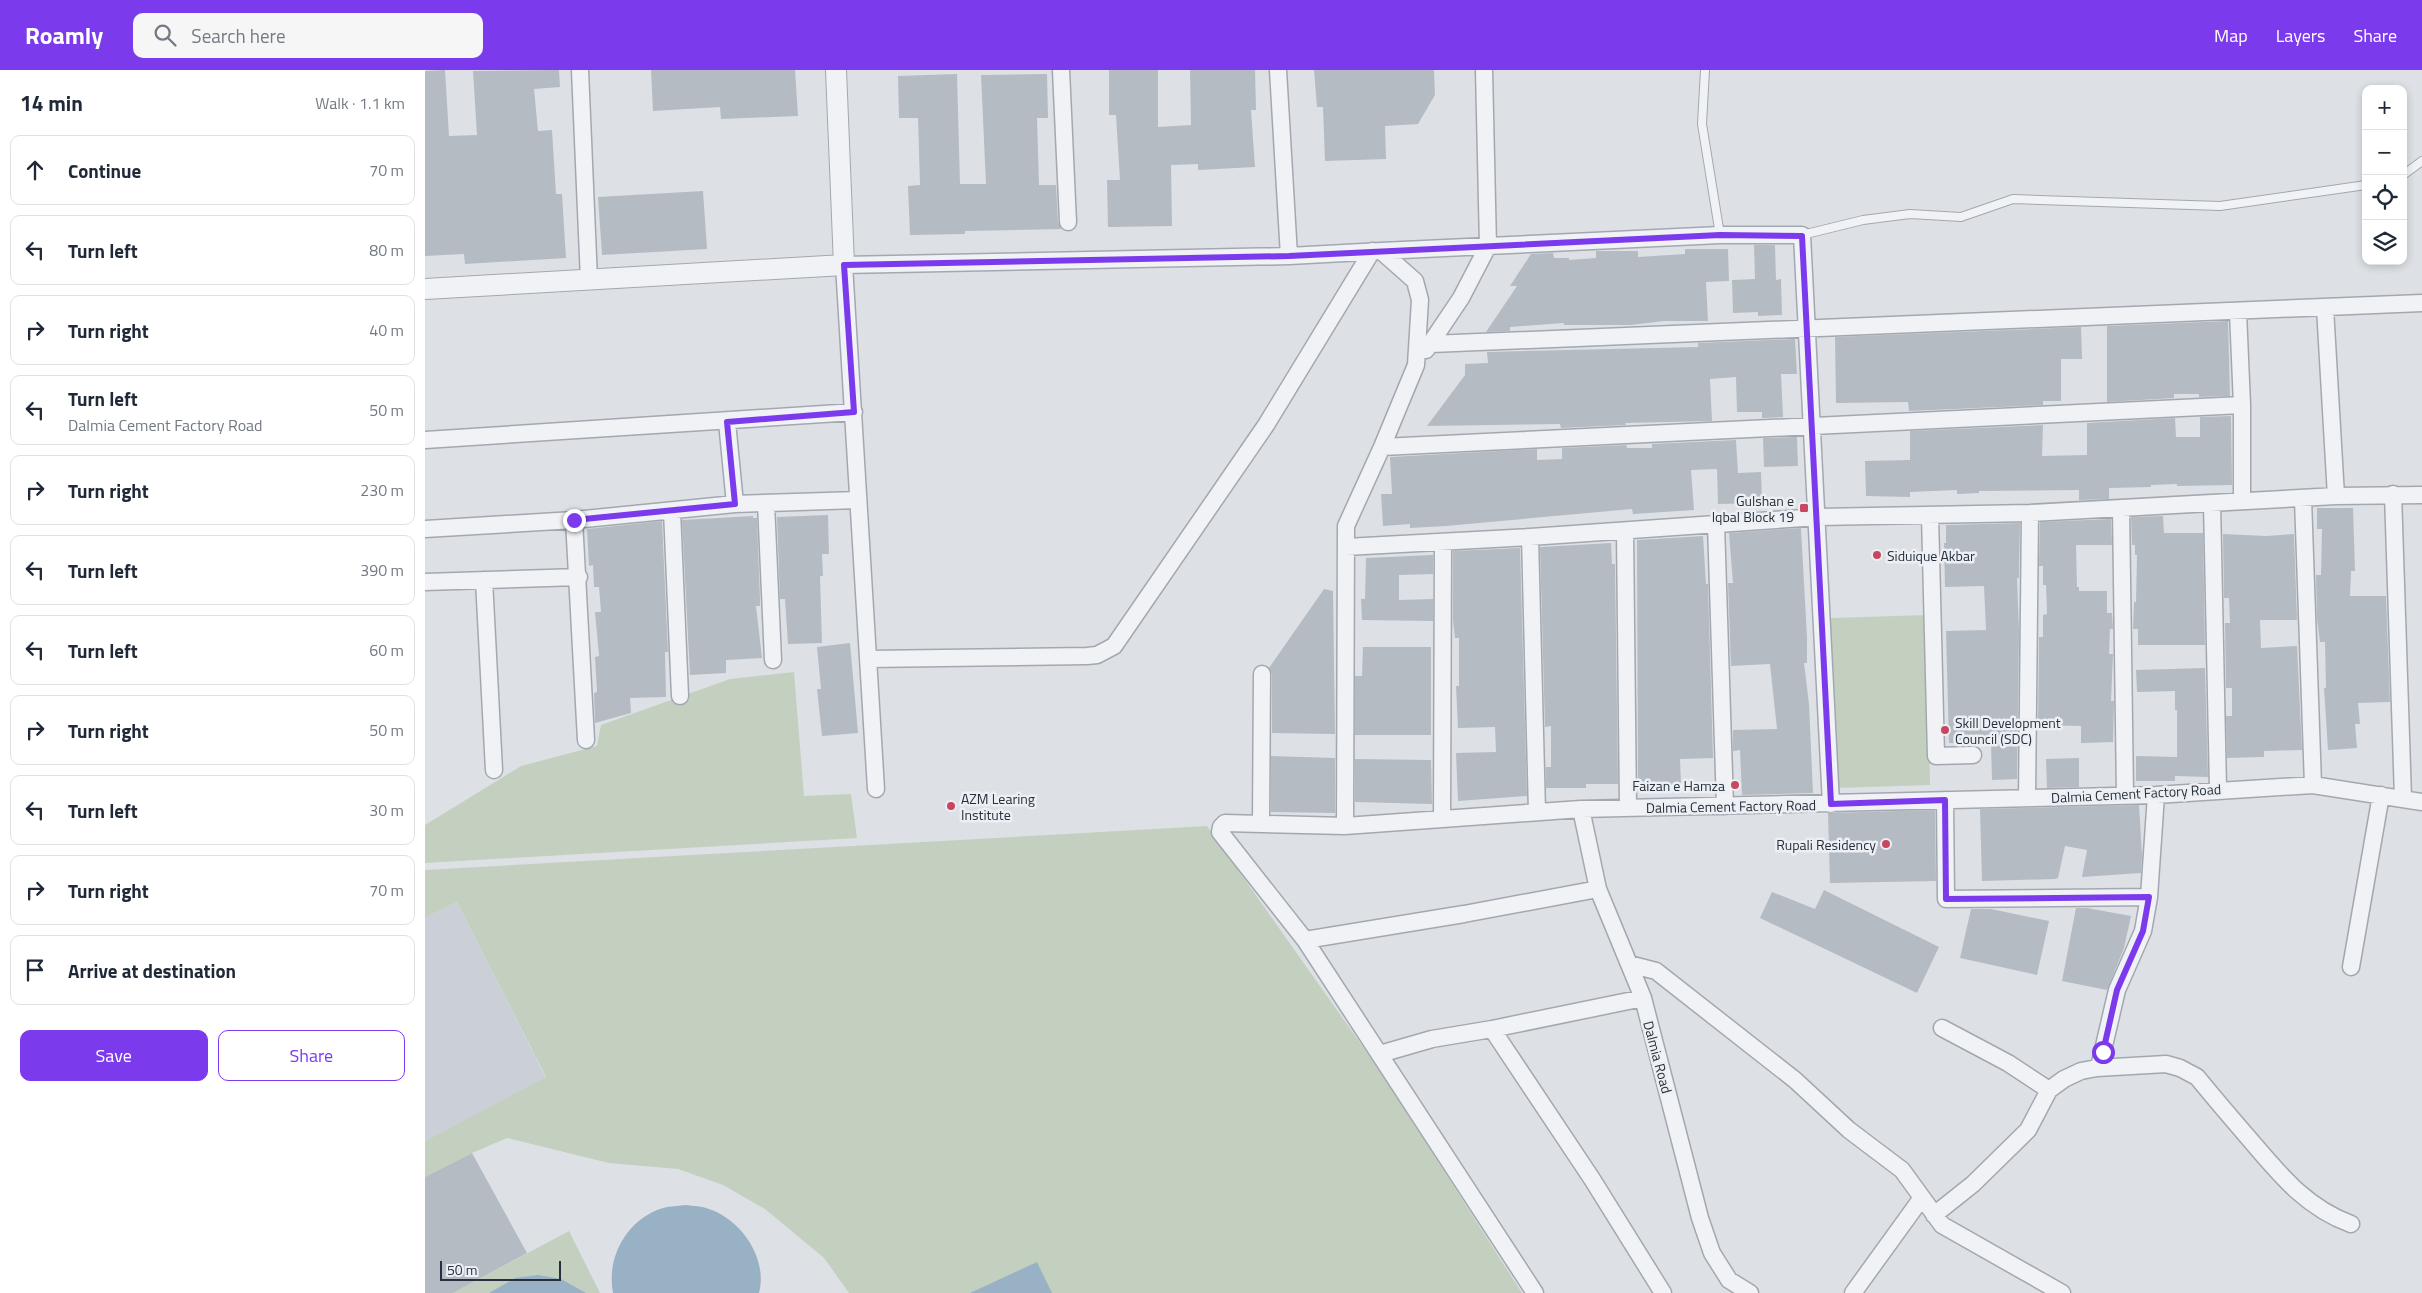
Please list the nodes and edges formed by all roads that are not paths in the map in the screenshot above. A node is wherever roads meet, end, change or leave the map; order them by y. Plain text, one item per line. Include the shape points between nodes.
1 (581, 70) edge
2 (836, 70) edge
3 (1061, 70) edge
4 (1278, 70) edge
5 (1484, 70) edge
6 (1705, 70) edge
7 (2422, 161) edge
8 (2407, 172) edge
9 (2362, 186) edge
10 (1068, 222) dead end
11 (1720, 235) junction
12 (1802, 236) junction
13 (1488, 246) junction
14 (1377, 251) junction
15 (1289, 256) junction
16 (844, 265) junction
17 (589, 280) junction
18 (425, 289) edge
19 (2422, 303) edge
20 (2325, 308) junction
21 (2238, 312) junction
22 (1805, 329) junction
23 (1431, 344) junction
24 (1415, 365) junction
25 (2242, 405) junction
26 (854, 412) junction
27 (727, 422) junction
28 (1811, 425) junction
29 (425, 440) edge
30 (1383, 447) junction
31 (2393, 494) junction
32 (2422, 495) edge
33 (2336, 496) junction
34 (2303, 499) junction
35 (858, 500) junction
36 (2242, 501) junction
37 (766, 503) junction
38 (2212, 503) junction
39 (735, 504) junction
40 (2121, 508) junction
41 (671, 511) junction
42 (2030, 513) junction
43 (1931, 515) junction
44 (1818, 517) junction
45 (574, 520) junction
46 (1716, 524) junction
47 (425, 529) edge
48 (1625, 531) junction
49 (1530, 537) junction
50 (1443, 542) junction
51 (1345, 547) junction
52 (579, 578) junction
53 (484, 580) junction
54 (425, 582) edge
55 (773, 660) dead end
56 (868, 660) junction
57 (1262, 674) dead end
58 (680, 696) dead end
59 (586, 740) dead end
60 (1973, 755) dead end
61 (494, 770) dead end
62 (2313, 785) junction
63 (876, 789) dead end
64 (2218, 789) junction
65 (2125, 795) junction
66 (2156, 795) junction
67 (2381, 795) junction
68 (2027, 798) junction
69 (2403, 798) junction
70 (1945, 800) junction
71 (2422, 802) edge
72 (1831, 804) junction
73 (1725, 806) junction
74 (1628, 808) junction
75 (1581, 809) junction
76 (1537, 812) junction
77 (1442, 819) junction
78 (1261, 824) junction
79 (1345, 826) junction
80 (1598, 889) junction
81 (2149, 897) junction
82 (1305, 940) junction
83 (1629, 964) junction
84 (2351, 967) dead end
85 (1643, 998) junction
86 (1942, 1028) dead end
87 (1492, 1029) junction
88 (1380, 1054) junction
89 (2097, 1068) junction
90 (2049, 1090) junction
91 (1921, 1198) junction
92 (1934, 1215) junction
93 (2351, 1224) dead end
94 (2045, 1289) edge
95 (1535, 1293) edge
96 (1663, 1293) edge
97 (1750, 1293) edge
98 (1853, 1293) edge
99 (2062, 1293) edge

1 - 17 street
2 - 16 street
3 - 10 street
4 - 15 street
5 - 13 street
6 - 11 lane via 1702,124
7 - 8 lane
9 - 12 lane via 2220,206 2013,199 1961,217 1910,214 1863,220
11 - 12 street
11 - 13 street
12 - 22 street
13 - 14 street
13 - 23 street via 1461,298
14 - 15 street
14 - 24 street via 1415,282 1420,300
14 - 56 street via 1266,425 1114,646 1097,655 1087,656
15 - 16 street
16 - 17 street
16 - 26 street
17 - 18 street
19 - 20 street
20 - 21 street
20 - 33 street
21 - 22 street
21 - 25 street
22 - 23 street
22 - 28 street
23 - 24 street
24 - 30 street
25 - 28 street
25 - 36 street
26 - 27 street
26 - 35 street
27 - 29 street
27 - 39 street
28 - 30 street
28 - 44 street
30 - 51 street via 1346,526
31 - 32 street
31 - 33 street
31 - 69 street
33 - 34 street
34 - 36 street
34 - 62 street
35 - 37 street
35 - 56 street
36 - 38 street
37 - 39 street
37 - 55 street
38 - 40 street
38 - 64 street
39 - 41 street
40 - 42 street
40 - 65 street
41 - 45 street
41 - 58 street
42 - 43 street
42 - 68 street
43 - 44 street
43 - 60 street via 1936,756
44 - 46 street
44 - 72 street
45 - 47 street
45 - 52 street
46 - 48 street
46 - 73 street
48 - 49 street
48 - 74 street
49 - 50 street
49 - 76 street
50 - 51 street
50 - 77 street
51 - 79 street
52 - 53 street
52 - 59 street
53 - 54 street
53 - 61 street
56 - 63 street
57 - 78 street
62 - 64 street, Dalmia Cement Factory Road
62 - 67 street, Dalmia Cement Factory Road
64 - 66 street, Dalmia Cement Factory Road
65 - 66 street, Dalmia Cement Factory Road
65 - 68 street, Dalmia Cement Factory Road
66 - 81 street
67 - 69 street, Dalmia Cement Factory Road
67 - 84 street
68 - 70 street, Dalmia Cement Factory Road
69 - 71 street, Dalmia Cement Factory Road
70 - 72 street, Dalmia Cement Factory Road
70 - 81 street via 1946,899
72 - 73 street, Dalmia Cement Factory Road
73 - 74 street, Dalmia Cement Factory Road
74 - 75 street, Dalmia Cement Factory Road
75 - 76 street, Dalmia Cement Factory Road
75 - 80 street, Dalmia Road
76 - 77 street, Dalmia Cement Factory Road
77 - 79 street, Dalmia Cement Factory Road
78 - 79 street, Dalmia Cement Factory Road
78 - 82 street, Dalmia Cement Factory Road via 1225,823 1220,832
80 - 82 street
80 - 83 street, Dalmia Road
81 - 89 street via 2143,931 2117,990
82 - 88 street
83 - 85 street, Dalmia Road
83 - 91 street via 1656,971 1795,1080 1849,1130 1902,1170
85 - 87 street
85 - 97 street, Dalmia Road via 1712,1253 1729,1280
86 - 90 street
87 - 88 street via 1432,1039
87 - 96 street
88 - 95 street
89 - 90 street via 2081,1071
89 - 93 street via 2166,1064 2197,1077 2288,1184 2308,1202
90 - 92 street via 2028,1130 1973,1184
91 - 92 street
91 - 98 street
92 - 94 street via 1953,1233
94 - 99 street

